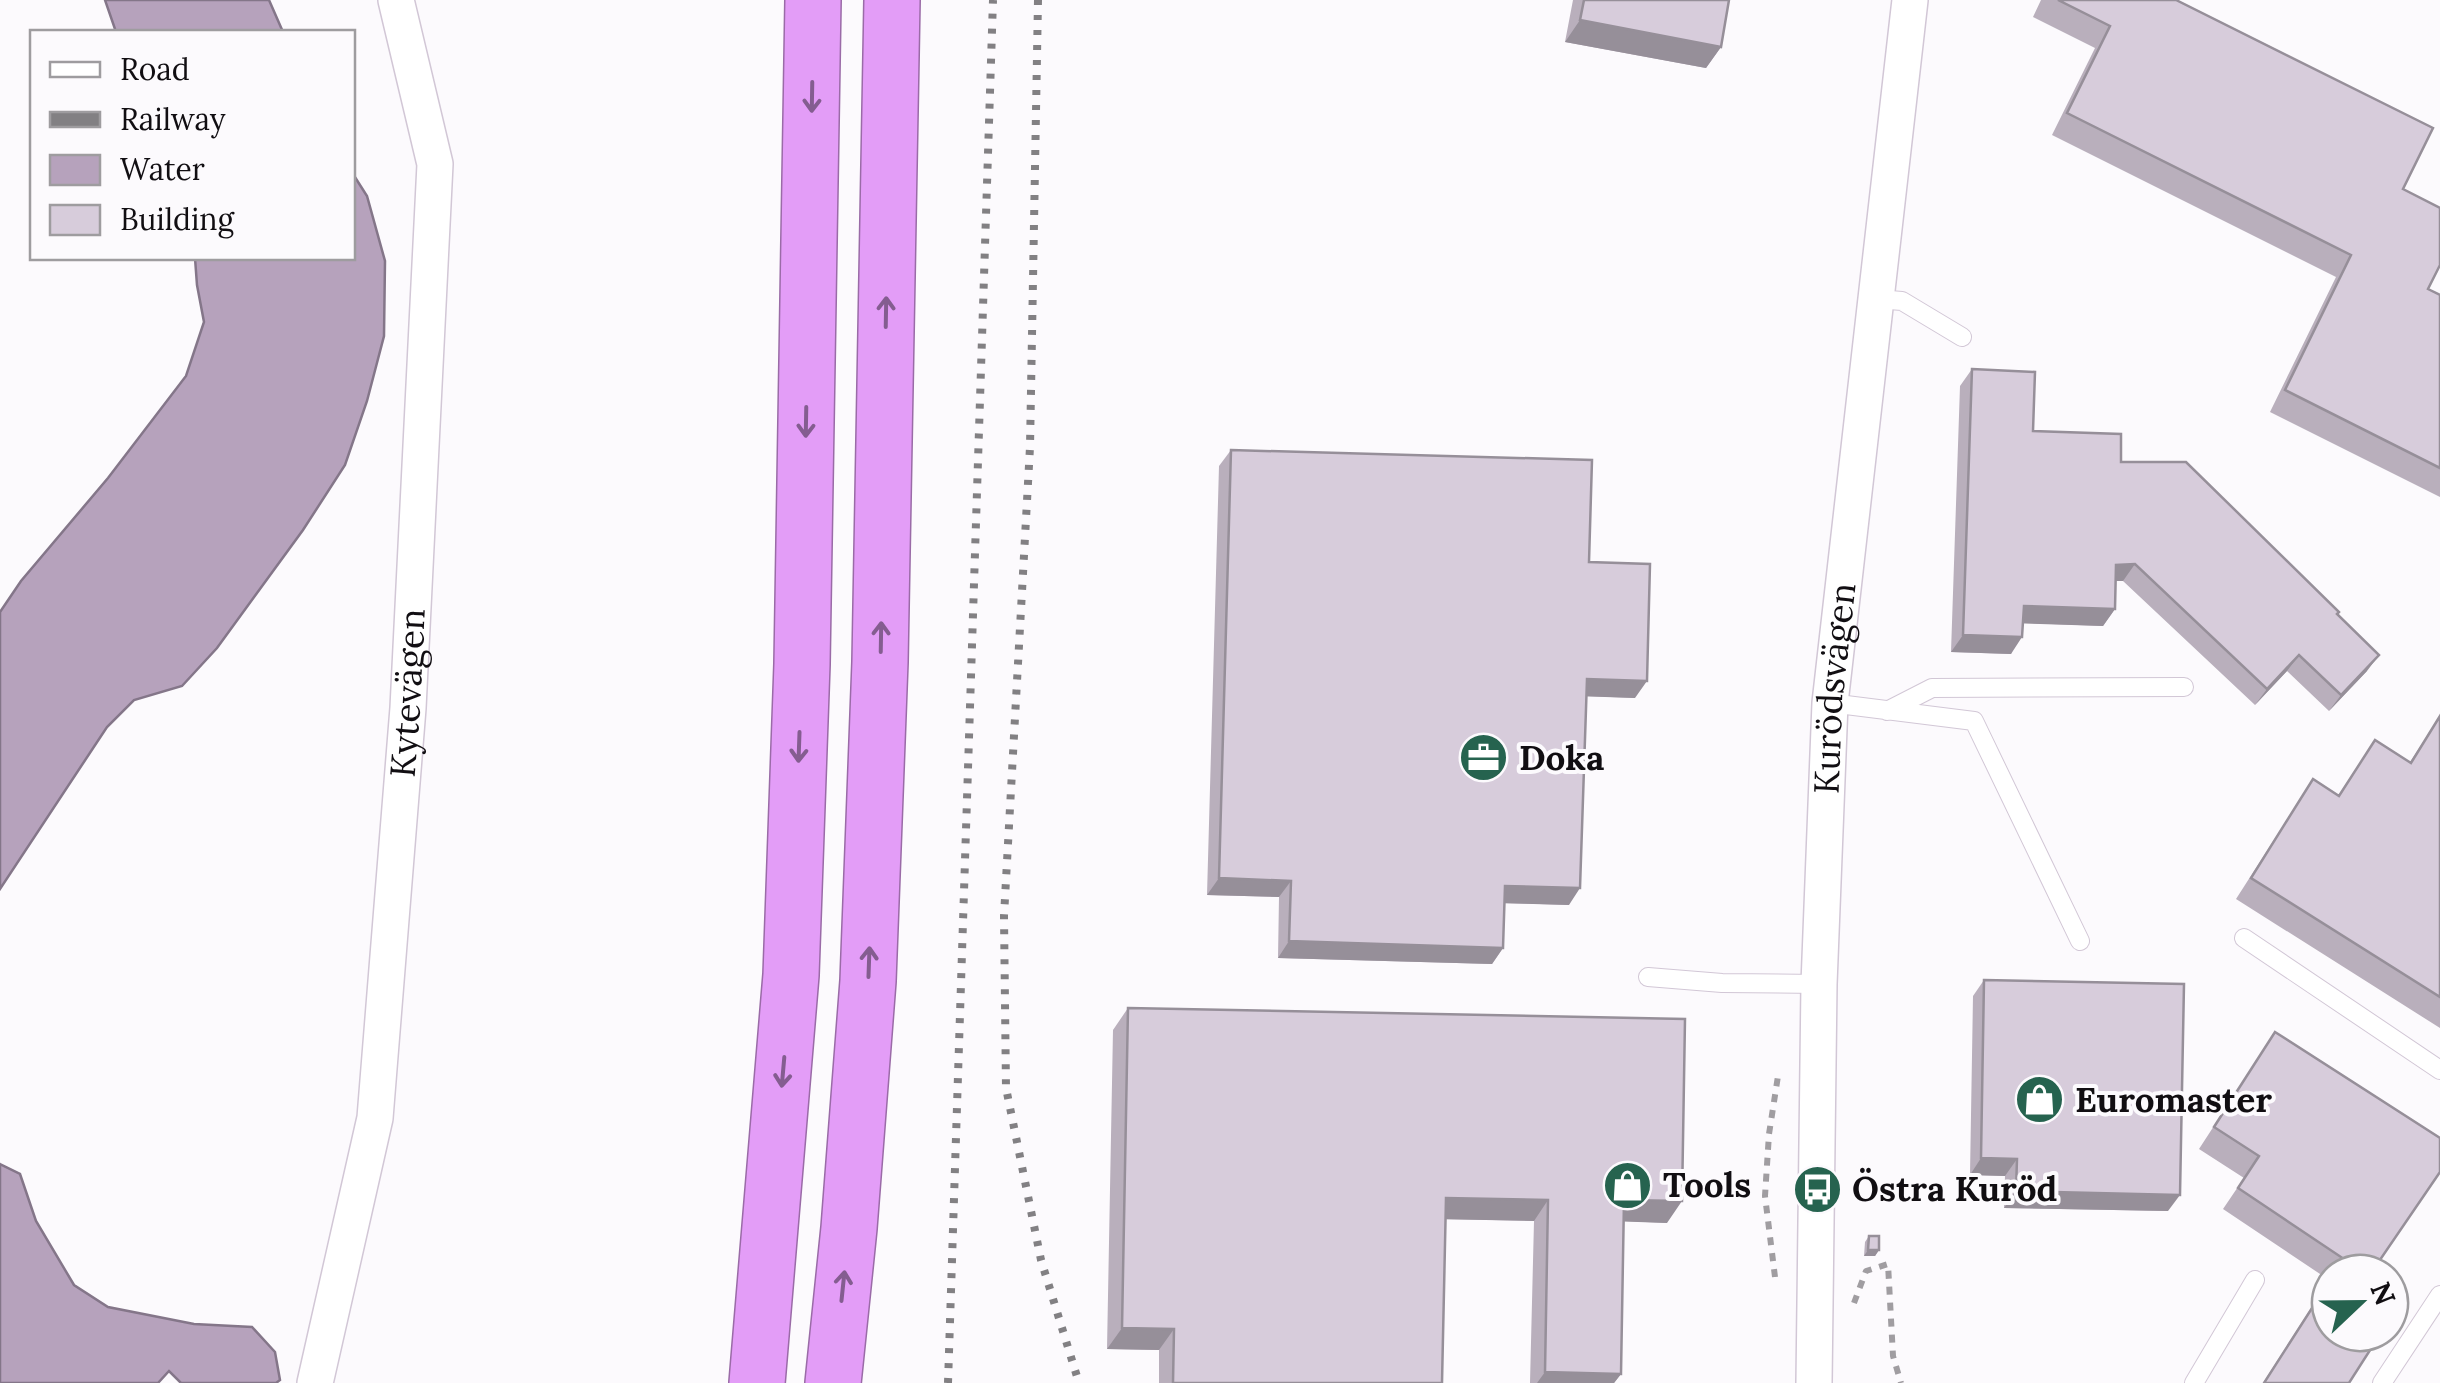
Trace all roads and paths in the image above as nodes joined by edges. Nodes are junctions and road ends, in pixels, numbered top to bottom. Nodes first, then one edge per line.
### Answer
1 (396, 0) edge
2 (814, 0) edge
3 (892, 0) edge
4 (1910, 0) edge
5 (1877, 298) junction
6 (1962, 337) dead end
7 (2184, 687) dead end
8 (1830, 703) junction
9 (1887, 712) junction
10 (2244, 938) dead end
11 (2080, 941) dead end
12 (1648, 977) dead end
13 (1819, 984) junction
14 (2440, 1070) edge
15 (1778, 1076) dead end
16 (1866, 1271) dead end
17 (2254, 1280) dead end
18 (1776, 1284) dead end
19 (2440, 1295) edge
20 (315, 1383) edge
21 (757, 1383) edge
22 (833, 1383) edge
23 (1814, 1383) edge
24 (1900, 1383) edge
25 (2194, 1383) edge
26 (2382, 1383) edge

1 - 20 street, Kytevägen
2 -> 21 highway
22 -> 3 highway
4 - 5 street, Kurödsvägen
5 - 6 lane
5 - 8 street, Kurödsvägen
7 - 9 lane
8 - 9 lane
8 - 13 street, Kurödsvägen
9 - 11 lane
10 - 14 lane
12 - 13 lane
13 - 23 street, Kurödsvägen
15 - 18 path
16 - 24 path
17 - 25 lane
19 - 26 lane

